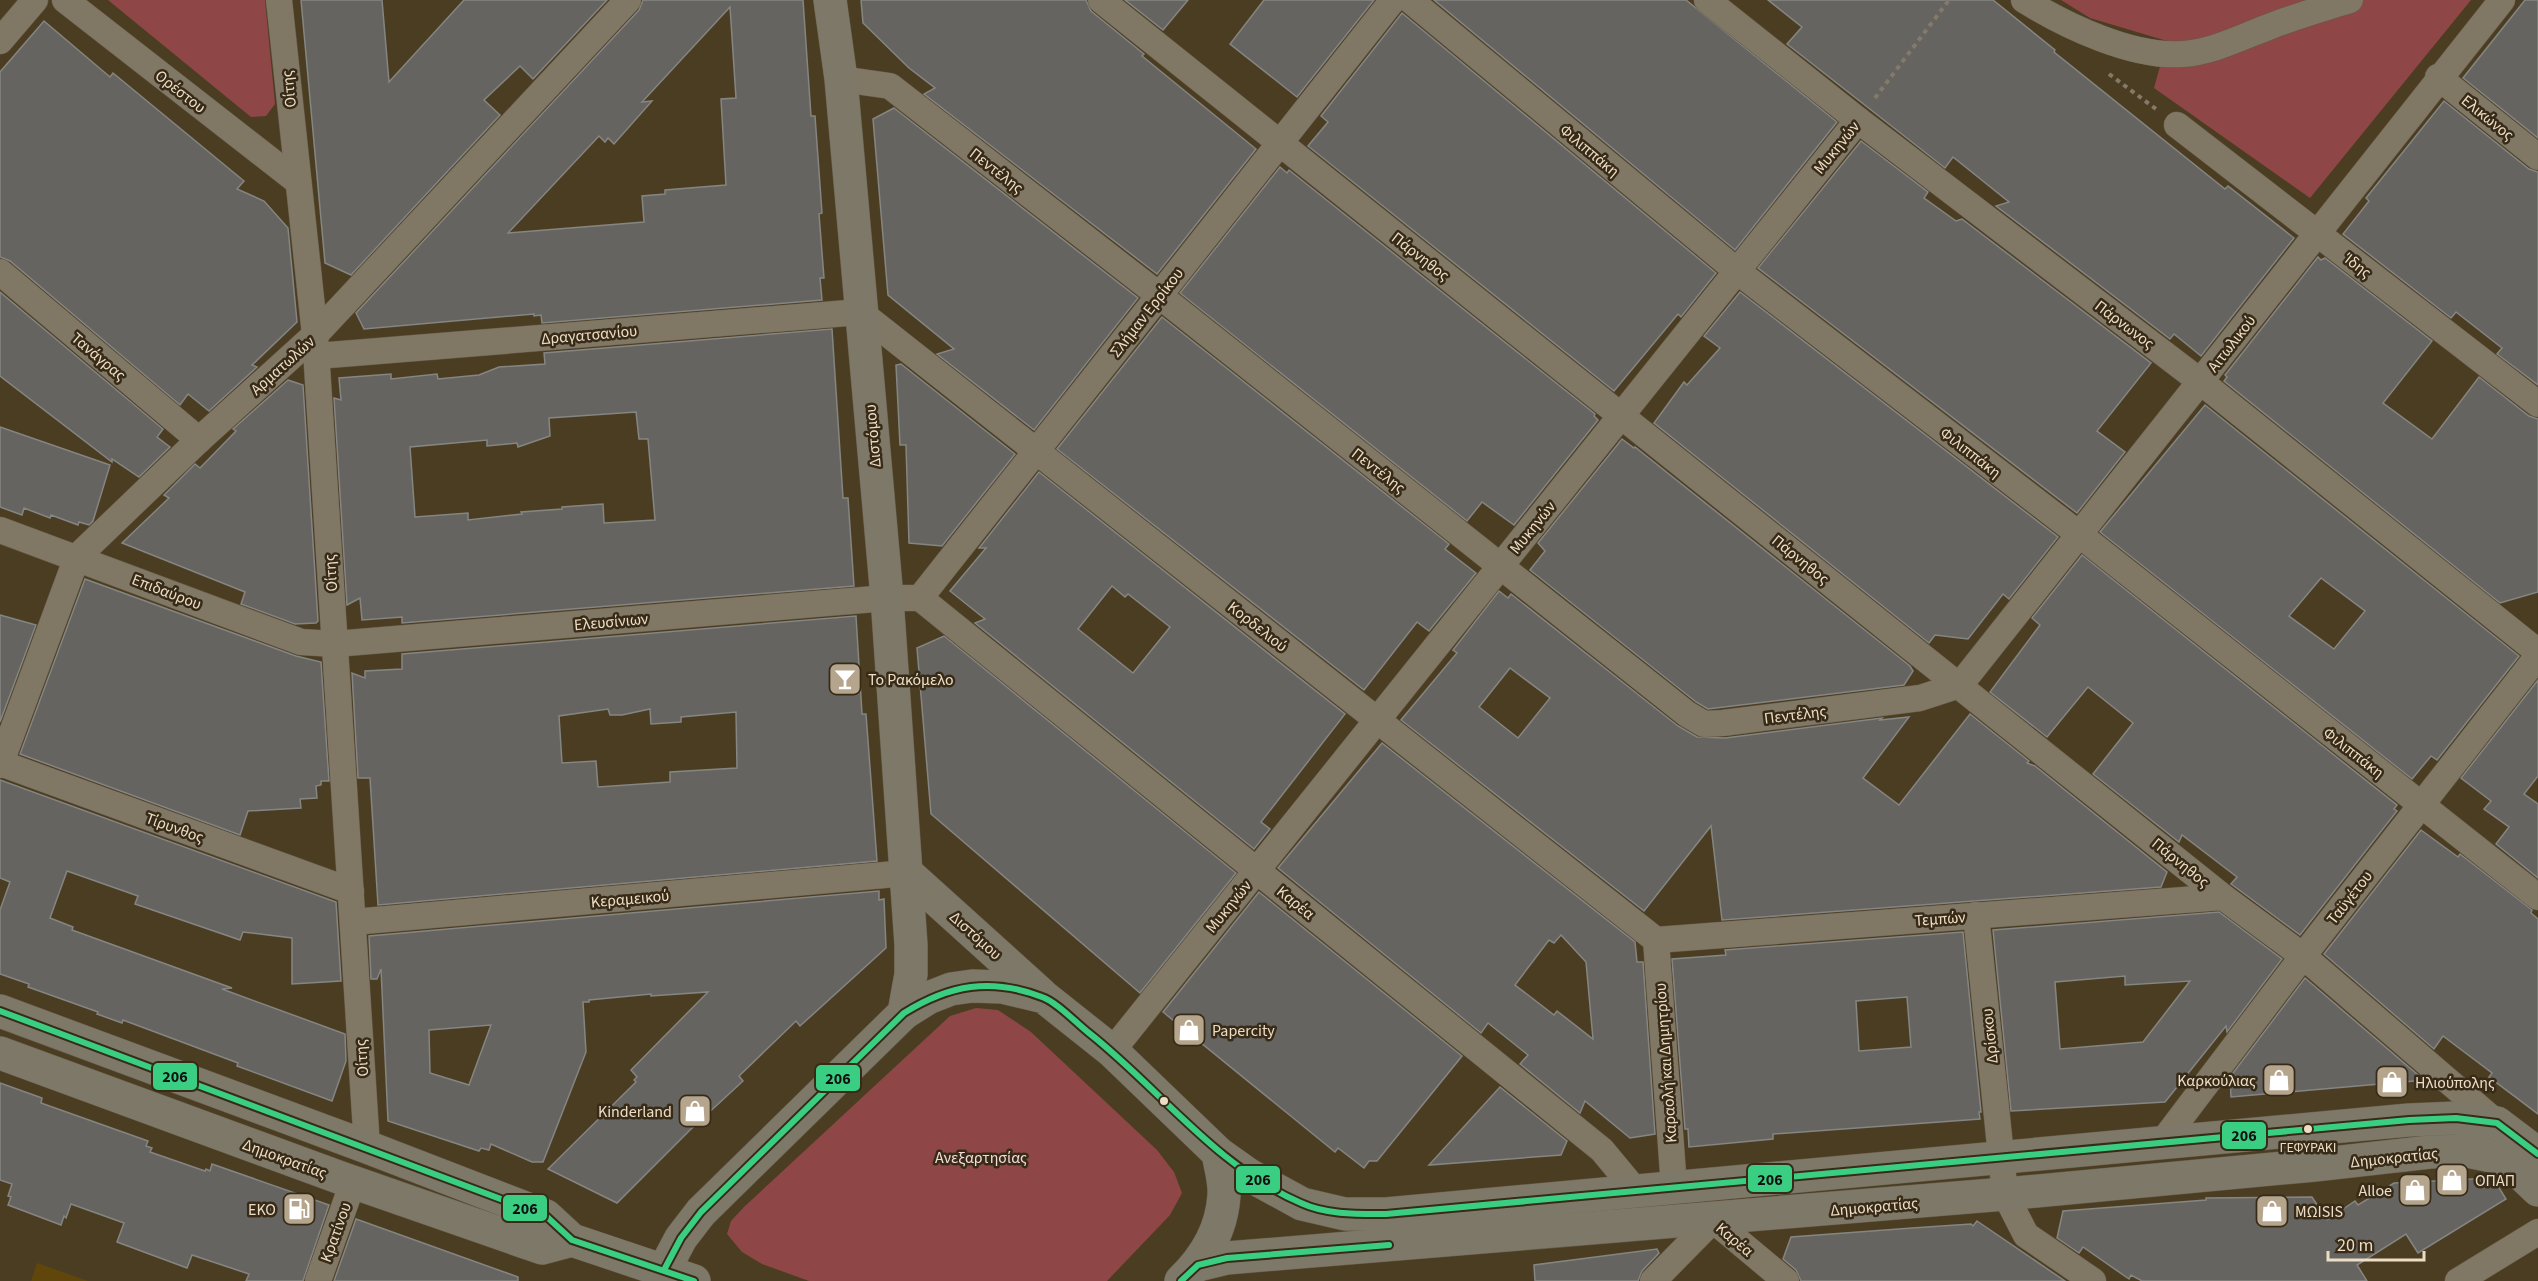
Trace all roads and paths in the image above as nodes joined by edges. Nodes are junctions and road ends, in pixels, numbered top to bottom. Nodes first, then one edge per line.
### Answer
1 (35, 0) edge
2 (65, 0) edge
3 (279, 0) edge
4 (628, 0) edge
5 (830, 0) edge
6 (1101, 0) edge
7 (1393, 0) edge
8 (1410, 0) edge
9 (1707, 0) edge
10 (1949, 0) edge
11 (2024, 0) edge
12 (2350, 0) edge
13 (2502, 0) edge
14 (0, 41) edge
15 (2109, 41) junction
16 (2438, 77) junction
17 (840, 79) junction
18 (1858, 120) junction
19 (2177, 125) joint
20 (1280, 144) junction
21 (2538, 157) edge
22 (297, 181) junction
23 (2317, 233) junction
24 (1737, 271) junction
25 (0, 272) edge
26 (1160, 296) junction
27 (861, 312) junction
28 (316, 345) junction
29 (2201, 382) junction
30 (2538, 404) edge
31 (1622, 415) junction
32 (199, 440) junction
33 (1036, 451) junction
34 (0, 530) edge
35 (2080, 535) junction
36 (77, 557) junction
37 (1500, 566) junction
38 (887, 598) junction
39 (920, 598) junction
40 (335, 644) junction
41 (2538, 654) edge
42 (1960, 685) junction
43 (1377, 720) junction
44 (0, 764) edge
45 (2421, 805) junction
46 (1256, 870) junction
47 (907, 873) junction
48 (351, 891) junction
49 (2223, 897) junction
50 (2538, 897) edge
51 (1976, 915) junction
52 (353, 922) junction
53 (1656, 940) junction
54 (2303, 956) junction
55 (1044, 997) junction
56 (0, 1011) edge
57 (904, 1012) junction
58 (1112, 1051) junction
59 (0, 1053) edge
60 (2498, 1123) junction
61 (2163, 1141) junction
62 (367, 1147) junction
63 (1218, 1153) junction
64 (2538, 1154) edge
65 (2002, 1156) junction
66 (353, 1182) junction
67 (1674, 1187) junction
68 (2538, 1190) edge
69 (1636, 1191) junction
70 (2005, 1194) junction
71 (1713, 1220) junction
72 (2538, 1232) edge
73 (572, 1240) junction
74 (664, 1270) junction
75 (1190, 1273) edge
76 (318, 1281) edge
77 (694, 1281) edge
78 (1653, 1281) edge
79 (1786, 1281) edge
80 (2093, 1281) edge
81 (2458, 1281) edge

1 - 14 street
2 - 22 street, Ορέστου
3 - 22 street, Οίτης
4 - 28 street, Αρματωλών
5 - 17 street, Διστόμου
6 - 20 street, Πάρνηθος
7 - 20 street, Σλήμαν Ερρίκου
8 - 24 street, Φιλιππάκη
9 - 18 street, Πάρνωνος
10 - 18 path, Μυκηνών
11 - 15 street
12 - 15 street
13 - 16 street, Αιτωλικού
15 - 19 path
16 - 21 street, Ελικώνος
16 - 23 street, Αιτωλικού
17 - 26 street, Πεντέλης
17 - 27 street, Διστόμου
18 - 24 street, Μυκηνών
18 - 29 street, Πάρνωνος
19 - 23 street, Ίδης
20 - 26 street, Σλήμαν Ερρίκου
20 - 31 street, Πάρνηθος
22 - 28 street, Οίτης
23 - 29 street, Αιτωλικού
23 - 30 street, Ίδης
24 - 31 street, Μυκηνών
24 - 35 street, Φιλιππάκη
25 - 32 street, Τανάγρας
26 - 33 street, Σλήμαν Ερρίκου
26 - 37 street, Πεντέλης
27 - 28 street, Δραγατσανίου
27 - 33 street, Κορδελιού
27 - 38 street, Διστόμου
28 - 32 street, Αρματωλών
28 - 40 street, Οίτης
29 - 35 street, Αιτωλικού
29 - 41 street, Πάρνωνος
31 - 37 street, Μυκηνών
31 - 42 street, Πάρνηθος
32 - 36 street, Αρματωλών
33 - 39 street, Σλήμαν Ερρίκου
33 - 43 street, Κορδελιού
34 - 36 street, Επιδαύρου
35 - 42 street, Αιτωλικού
35 - 45 street, Φιλιππάκη
36 - 40 street, Επιδαύρου
36 - 44 street, Αρματωλών
37 - 42 street, Πεντέλης
37 - 43 street, Μυκηνών
38 - 39 street
38 - 40 street, Ελευσίνιων
38 - 47 street, Διστόμου
39 - 46 street, Καρέα
40 - 48 street, Οίτης
41 - 45 street, Ταϋγέτου
42 - 49 street, Πάρνηθος
43 - 46 street, Μυκηνών
43 - 53 street, Κορδελιού
44 - 48 street, Τίρυνθος
45 - 50 street, Φιλιππάκη
45 - 54 street, Ταϋγέτου
46 - 58 street, Μυκηνών
46 - 69 street, Καρέα
47 - 52 street, Κεραµεικού
47 - 55 street, Διστόμου
47 - 57 street, Διστόμου
48 - 52 street, Οίτης
49 - 51 street, Τεμπών
49 - 54 street, Πάρνηθος
51 - 53 street, Τεμπών
51 - 65 street, Δρίσκου
52 - 62 street, Οίτης
53 - 67 street, Καραολή και Δημητρίου
54 - 60 street, Πάρνηθος
54 - 61 street, Ταϋγέτου
55 - 57 street
55 - 58 street, Διστόμου
56 - 62 street
57 - 74 street
58 - 63 street, Δημοκρατίας
59 - 66 street, Δημοκρατίας
60 - 61 street, Δημοκρατίας
60 - 64 street
61 - 65 street, Δημοκρατίας
62 - 73 street
63 - 69 street, Δημοκρατίας
63 - 75 street
65 - 67 street, Δημοκρατίας
65 - 70 street, Δρίσκου
66 - 73 street, Δημοκρατίας
66 - 76 street, Κρατίνου
67 - 69 street, Δημοκρατίας
68 - 70 street, Δημοκρατίας
70 - 71 street, Δημοκρατίας
70 - 80 street
71 - 75 street, Δημοκρατίας
71 - 78 street
71 - 79 street, Καρέα
72 - 81 street
73 - 74 street
74 - 77 street

